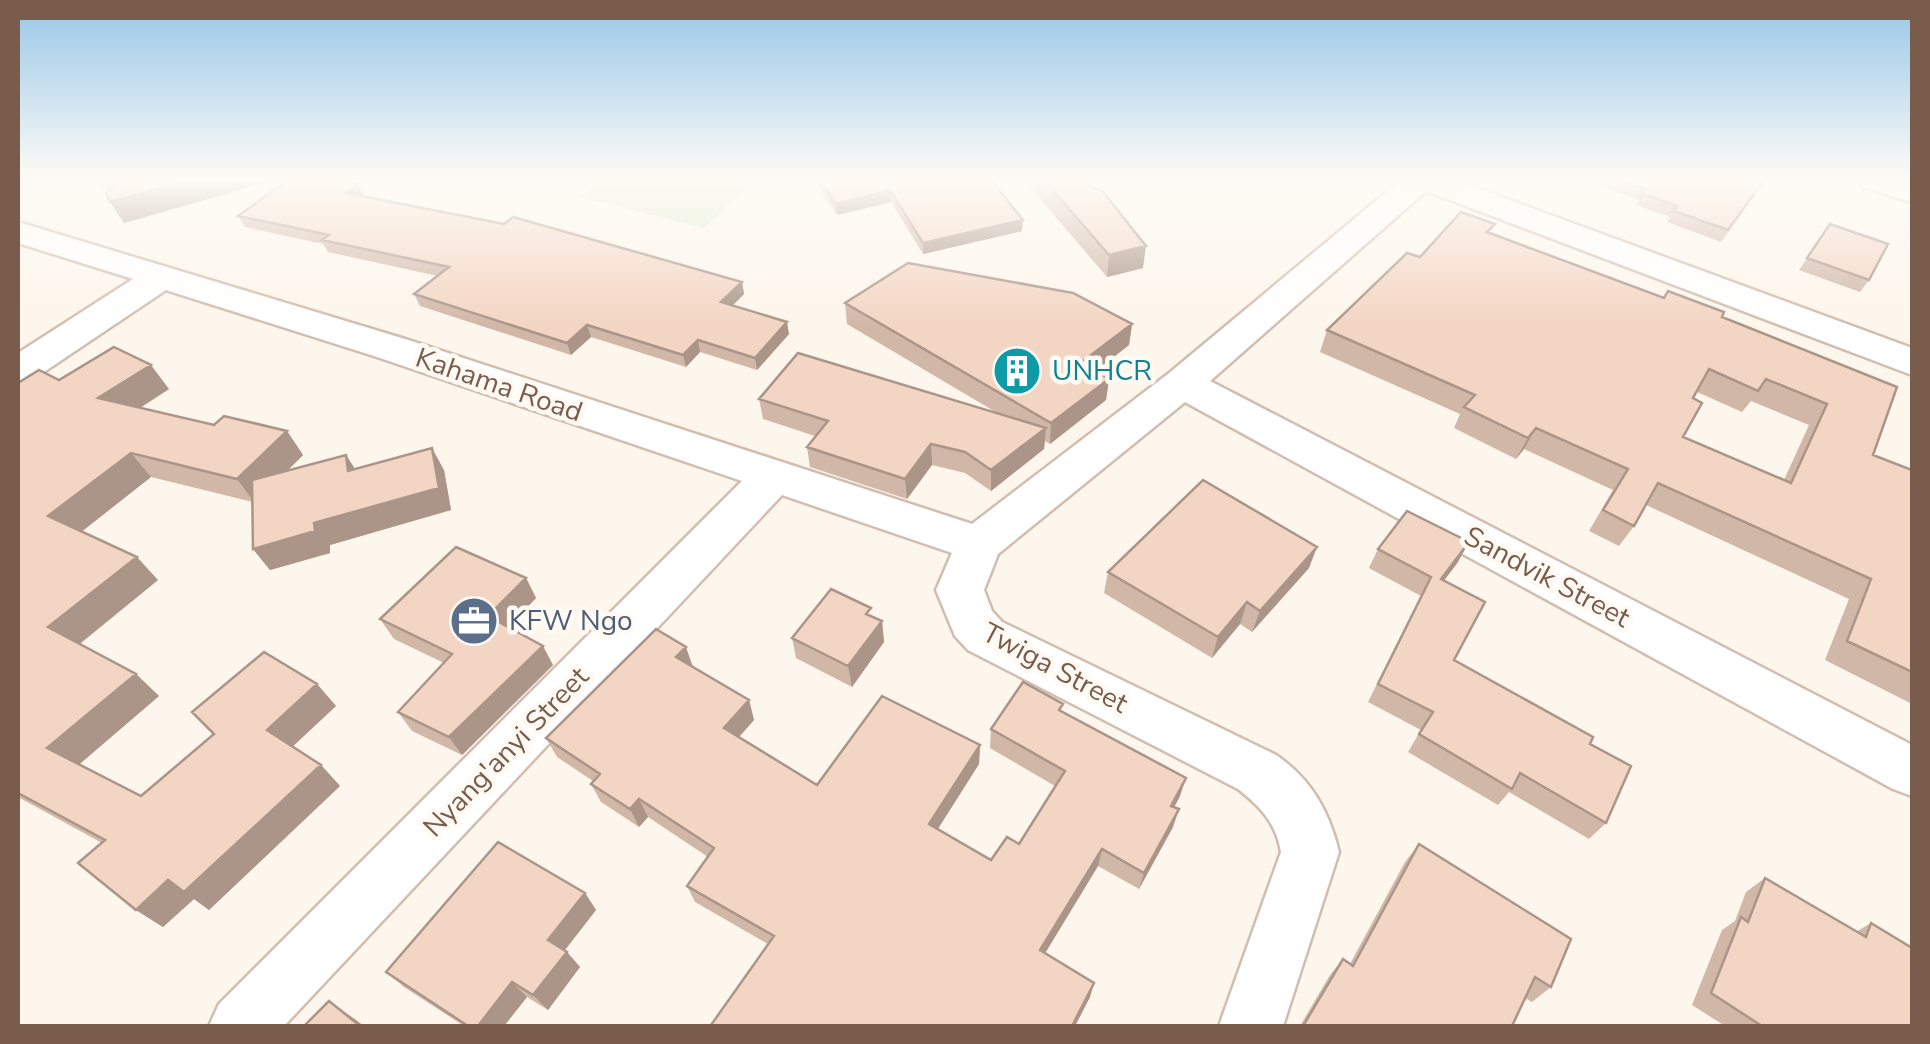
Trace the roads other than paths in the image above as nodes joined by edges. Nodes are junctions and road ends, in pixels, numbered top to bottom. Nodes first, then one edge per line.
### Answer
1 (1365, 229) edge
2 (1554, 229) edge
3 (18, 232) edge
4 (161, 277) junction
5 (1912, 362) edge
6 (18, 370) edge
7 (1182, 383) junction
8 (772, 478) junction
9 (979, 544) junction
10 (1912, 772) edge
11 (241, 1026) edge
12 (1251, 1026) edge

1 - 7 street, Twiga Street
2 - 5 street
3 - 4 street, Kahama Road
4 - 6 street
4 - 8 street, Kahama Road
7 - 9 street, Twiga Street
7 - 10 street, Sandvik Street
8 - 9 street, Kahama Road
8 - 11 street, Nyang'anyi Street
9 - 12 street, Twiga Street

